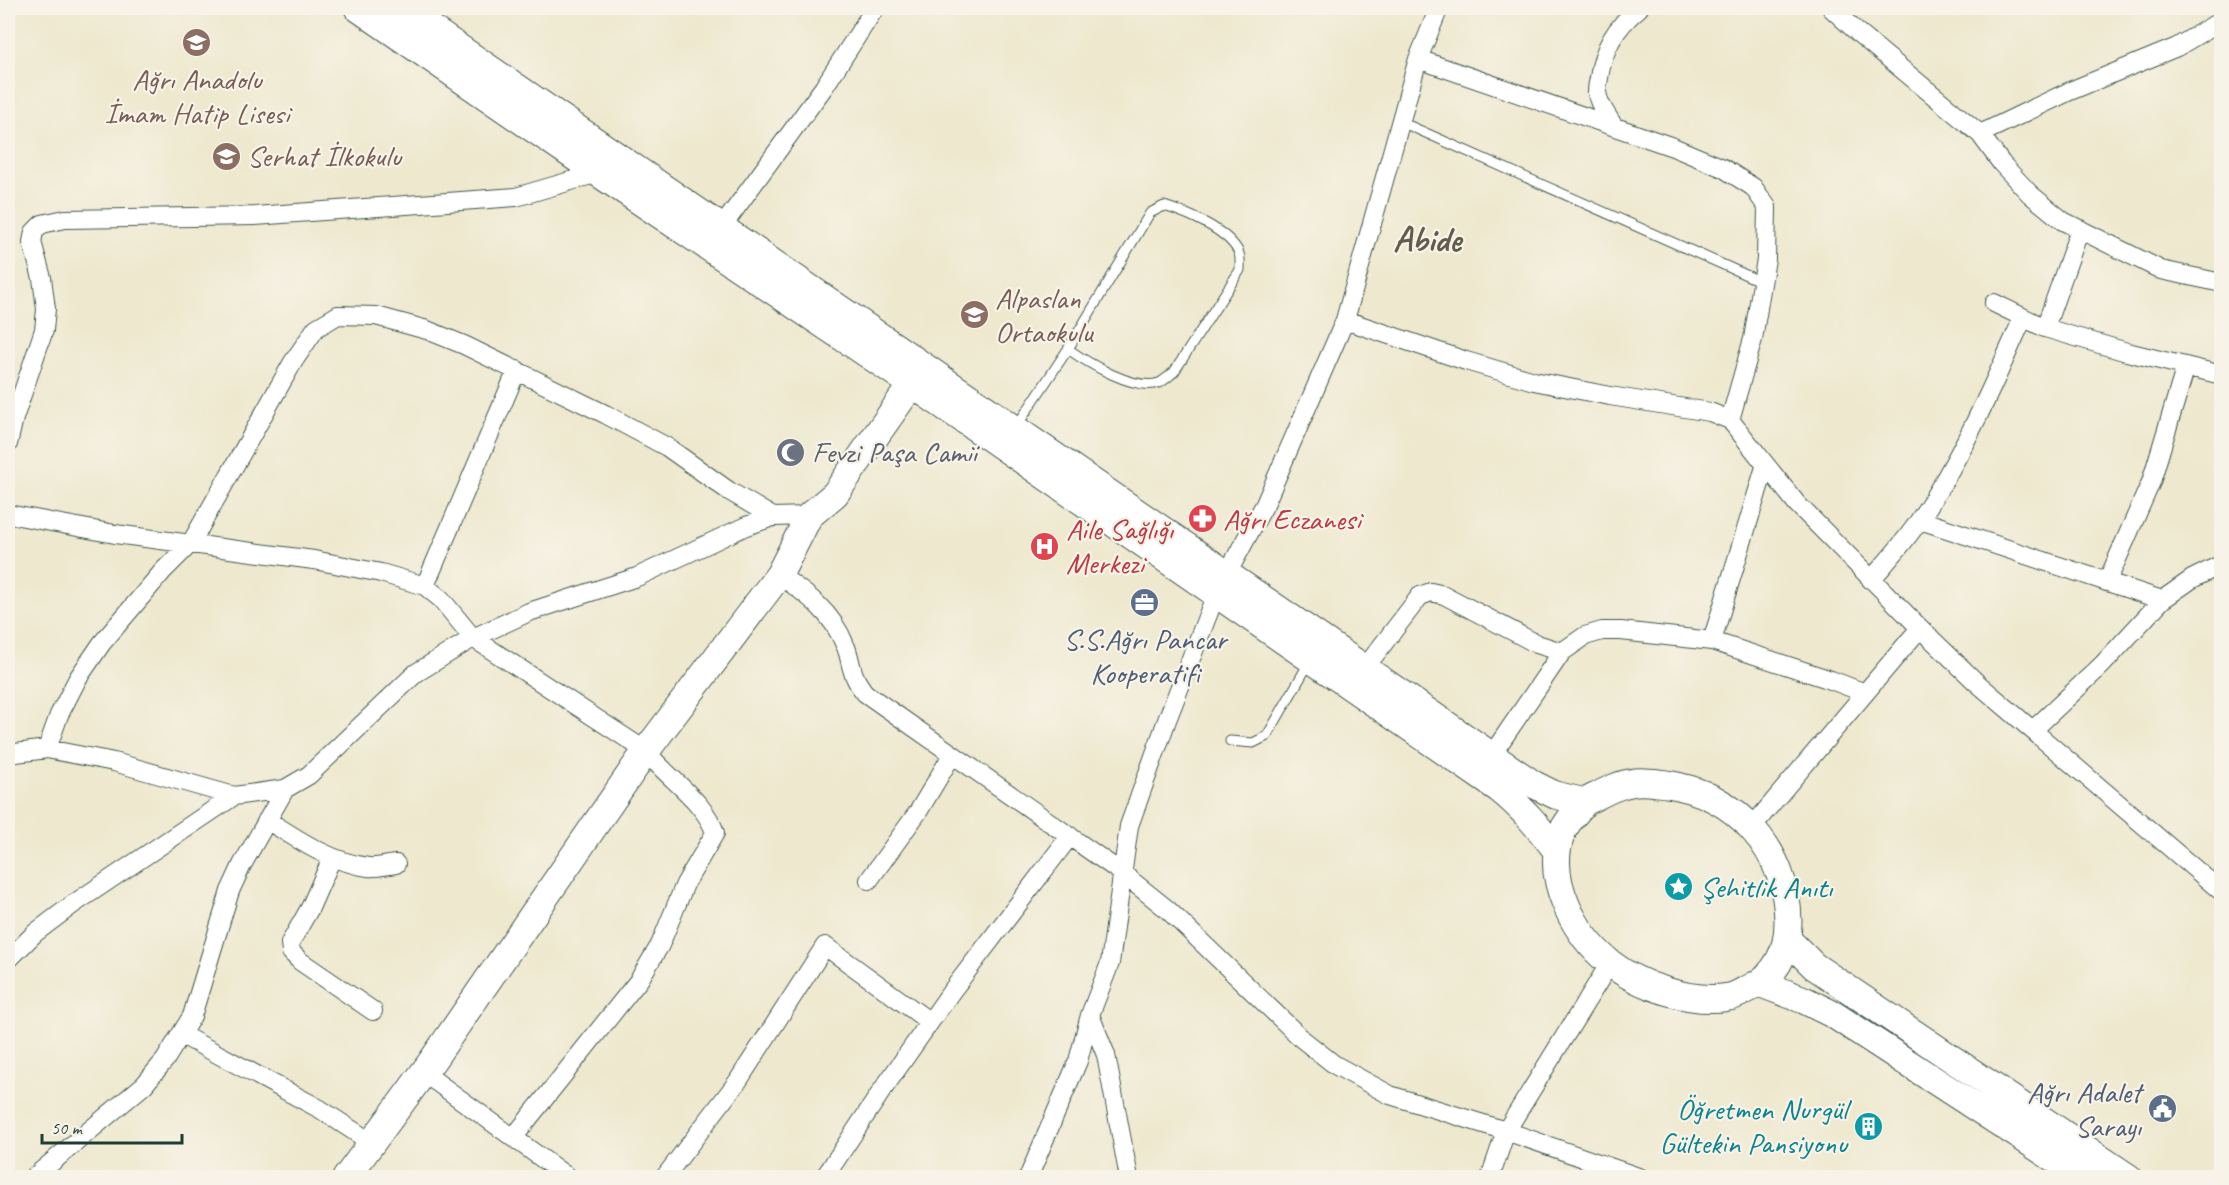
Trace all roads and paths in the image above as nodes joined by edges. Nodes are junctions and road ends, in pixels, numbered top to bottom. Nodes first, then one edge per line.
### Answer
1 (358, 8) edge
2 (401, 8) edge
3 (875, 8) edge
4 (1439, 8) edge
5 (1639, 8) edge
6 (1831, 8) edge
7 (2222, 20) edge
8 (1418, 59) junction
9 (1401, 122) junction
10 (1613, 125) junction
11 (1980, 134) junction
12 (605, 164) junction
13 (722, 227) junction
14 (2080, 229) junction
15 (1762, 282) junction
16 (2222, 283) edge
17 (1994, 303) dead end
18 (2023, 318) junction
19 (1345, 320) junction
20 (2045, 328) junction
21 (1068, 350) junction
22 (2186, 366) junction
23 (517, 370) junction
24 (2222, 375) edge
25 (912, 384) junction
26 (1730, 420) junction
27 (1015, 429) junction
28 (8, 444) edge
29 (1765, 467) junction
30 (8, 514) edge
31 (809, 516) junction
32 (773, 517) junction
33 (1920, 520) junction
34 (191, 543) junction
35 (2222, 564) edge
36 (779, 575) junction
37 (1871, 580) junction
38 (2107, 582) junction
39 (1221, 584) junction
40 (425, 586) junction
41 (2162, 600) junction
42 (1920, 628) junction
43 (473, 638) junction
44 (1712, 641) junction
45 (1562, 652) junction
46 (1311, 659) junction
47 (1365, 669) junction
48 (1865, 693) junction
49 (2033, 730) junction
50 (1230, 741) dead end
51 (47, 749) junction
52 (646, 752) junction
53 (8, 754) edge
54 (952, 755) junction
55 (1491, 756) junction
56 (285, 789) junction
57 (234, 796) junction
58 (1585, 802) junction
59 (267, 820) junction
60 (1752, 827) junction
61 (1070, 836) junction
62 (1557, 851) junction
63 (332, 858) junction
64 (396, 864) dead end
65 (1122, 873) junction
66 (869, 880) dead end
67 (2222, 892) edge
68 (1788, 940) junction
69 (8, 960) edge
70 (1610, 963) junction
71 (1759, 983) junction
72 (373, 1011) dead end
73 (1090, 1015) junction
74 (930, 1022) junction
75 (182, 1035) junction
76 (424, 1073) junction
77 (1506, 1131) junction
78 (513, 1138) junction
79 (372, 1143) junction
80 (33, 1178) edge
81 (346, 1178) edge
82 (569, 1178) edge
83 (664, 1178) edge
84 (824, 1178) edge
85 (1028, 1178) edge
86 (1130, 1178) edge
87 (1490, 1178) edge
88 (1641, 1178) edge
89 (2084, 1178) edge
90 (2129, 1178) edge

1 - 12 main road
2 - 12 main road
3 - 13 street
4 - 8 street
5 - 10 street
6 - 11 street
7 - 11 street
8 - 9 street
8 - 10 street
9 - 15 lane
9 - 19 street
10 - 15 street
11 - 14 street
12 - 13 main road
12 - 25 main road
12 - 28 street
13 - 27 main road
14 - 16 street
14 - 20 street
15 - 26 street
17 - 18 street
18 - 20 street
18 - 33 street
19 - 26 street
19 - 39 street
20 - 22 street
21 - 21 lane
21 - 27 lane
22 - 24 street
22 - 38 street
23 - 32 street
23 - 34 street
23 - 40 street
25 - 31 main road
25 - 39 main road
26 - 29 street
27 - 39 main road
29 - 37 street
29 - 44 street
30 - 34 street
31 - 32 street
31 - 36 main road
32 - 43 street
33 - 37 street
33 - 38 street
34 - 40 street
34 - 51 street
35 - 41 street
36 - 52 main road
36 - 54 street
37 - 42 street
38 - 41 street
39 - 46 main road
39 - 47 main road
39 - 65 street
40 - 43 street
41 - 49 street
42 - 48 street
42 - 49 street
43 - 52 street
43 - 56 street
44 - 45 street
44 - 48 street
45 - 47 street
45 - 55 street
46 - 50 lane
46 - 62 main road
47 - 55 main road
48 - 60 street
49 - 67 street
51 - 53 street
51 - 57 street
52 - 76 main road
52 - 78 street
54 - 61 street
54 - 66 street
55 - 58 main road
56 - 57 street
56 - 59 street
57 - 69 street
58 - 60 main road
58 - 62 main road
59 - 63 street
59 - 75 street
60 - 68 main road
61 - 65 street
61 - 74 street
62 - 70 main road
63 - 64 street
63 - 72 street
65 - 73 street
65 - 77 street
68 - 71 main road
68 - 90 main road
70 - 71 main road
70 - 77 street
71 - 89 main road
73 - 85 street
73 - 86 street
74 - 83 street
74 - 84 street
75 - 79 street
75 - 80 street
76 - 78 street
76 - 79 main road
77 - 87 street
77 - 88 street
78 - 82 street
79 - 81 main road

